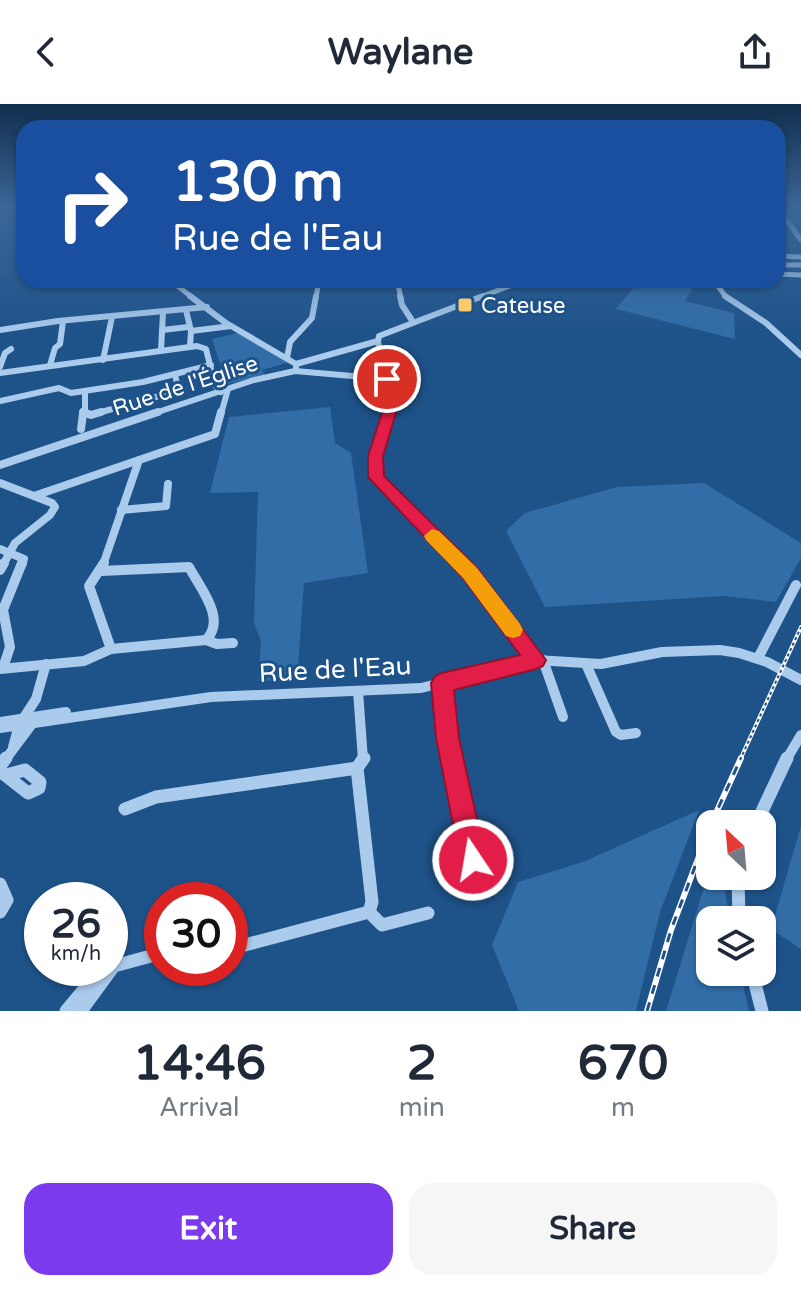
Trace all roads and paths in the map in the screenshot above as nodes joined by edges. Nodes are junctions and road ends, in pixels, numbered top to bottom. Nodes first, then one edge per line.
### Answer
1 (181, 288) edge
2 (318, 288) edge
3 (399, 288) edge
4 (504, 288) edge
5 (719, 288) edge
6 (207, 307) junction
7 (186, 310) junction
8 (163, 313) junction
9 (112, 317) junction
10 (63, 321) junction
11 (413, 322) junction
12 (229, 324) junction
13 (3, 328) edge
14 (190, 329) junction
15 (162, 330) junction
16 (378, 341) junction
17 (190, 346) junction
18 (11, 349) dead end
19 (161, 350) junction
20 (801, 355) edge
21 (287, 358) junction
22 (103, 360) junction
23 (50, 365) junction
24 (211, 365) junction
25 (0, 367) edge
26 (296, 367) junction
27 (0, 373) edge
28 (175, 374) junction
29 (387, 379) junction
30 (224, 390) junction
31 (85, 391) junction
32 (0, 401) edge
33 (83, 414) junction
34 (81, 429) dead end
35 (139, 460) junction
36 (0, 465) edge
37 (0, 483) edge
38 (168, 484) dead end
39 (34, 496) junction
40 (121, 510) junction
41 (4, 551) edge
42 (0, 570) edge
43 (101, 571) junction
44 (796, 585) dead end
45 (206, 640) junction
46 (233, 643) dead end
47 (111, 649) junction
48 (758, 658) junction
49 (539, 660) junction
50 (46, 664) junction
51 (586, 664) junction
52 (2, 668) edge
53 (801, 680) edge
54 (442, 683) junction
55 (358, 691) junction
56 (563, 717) dead end
57 (28, 720) junction
58 (0, 725) edge
59 (636, 733) dead end
60 (801, 735) edge
61 (357, 768) junction
62 (2, 771) edge
63 (125, 809) dead end
64 (762, 810) edge
65 (0, 884) edge
66 (479, 890) dead end
67 (0, 912) edge
68 (369, 912) junction
69 (428, 913) dead end
70 (248, 944) edge
71 (90, 986) edge
72 (97, 986) edge
73 (756, 986) edge
74 (66, 1011) edge
75 (81, 1011) edge
76 (762, 1011) edge

1 - 6 street
2 - 21 street
3 - 11 street
4 - 11 street
5 - 20 street
6 - 7 street
6 - 12 street
7 - 8 street
7 - 14 street
8 - 9 street
8 - 15 street
9 - 10 street
9 - 22 street
10 - 13 street
10 - 23 street
11 - 16 street
12 - 14 street
12 - 21 street
14 - 15 street
14 - 17 street
15 - 19 street
16 - 26 street
16 - 29 street
17 - 19 street
17 - 24 street
18 - 25 street
19 - 22 street
21 - 26 street
22 - 23 street
23 - 27 street
24 - 28 street
24 - 30 street
26 - 29 street, Rue de l'Église
26 - 30 street, Rue de l'Église
28 - 31 street
28 - 33 street
29 - 49 street
30 - 35 street
30 - 36 street, Rue de l'Église
31 - 32 street
31 - 33 street
33 - 34 street
35 - 39 street
35 - 40 street
37 - 39 street
38 - 40 street
39 - 41 street
40 - 43 street
41 - 42 street
41 - 52 street
43 - 45 street
43 - 47 street
44 - 48 street
45 - 46 street
45 - 47 street
47 - 50 street
48 - 51 street, Rue de l'Eau
48 - 53 street, Rue de l'Eau
49 - 51 street, Rue de l'Eau
49 - 54 street, Rue de l'Eau
49 - 56 street
50 - 52 street
50 - 57 street
51 - 59 street
54 - 55 street, Rue de l'Eau
54 - 66 street
55 - 57 street, Rue de l'Eau
55 - 61 street
57 - 58 street, Rue de l'Eau
57 - 62 street
60 - 64 street
61 - 63 street
61 - 68 street
65 - 67 street
68 - 69 street
68 - 70 street
71 - 74 street
72 - 75 street
73 - 76 street

